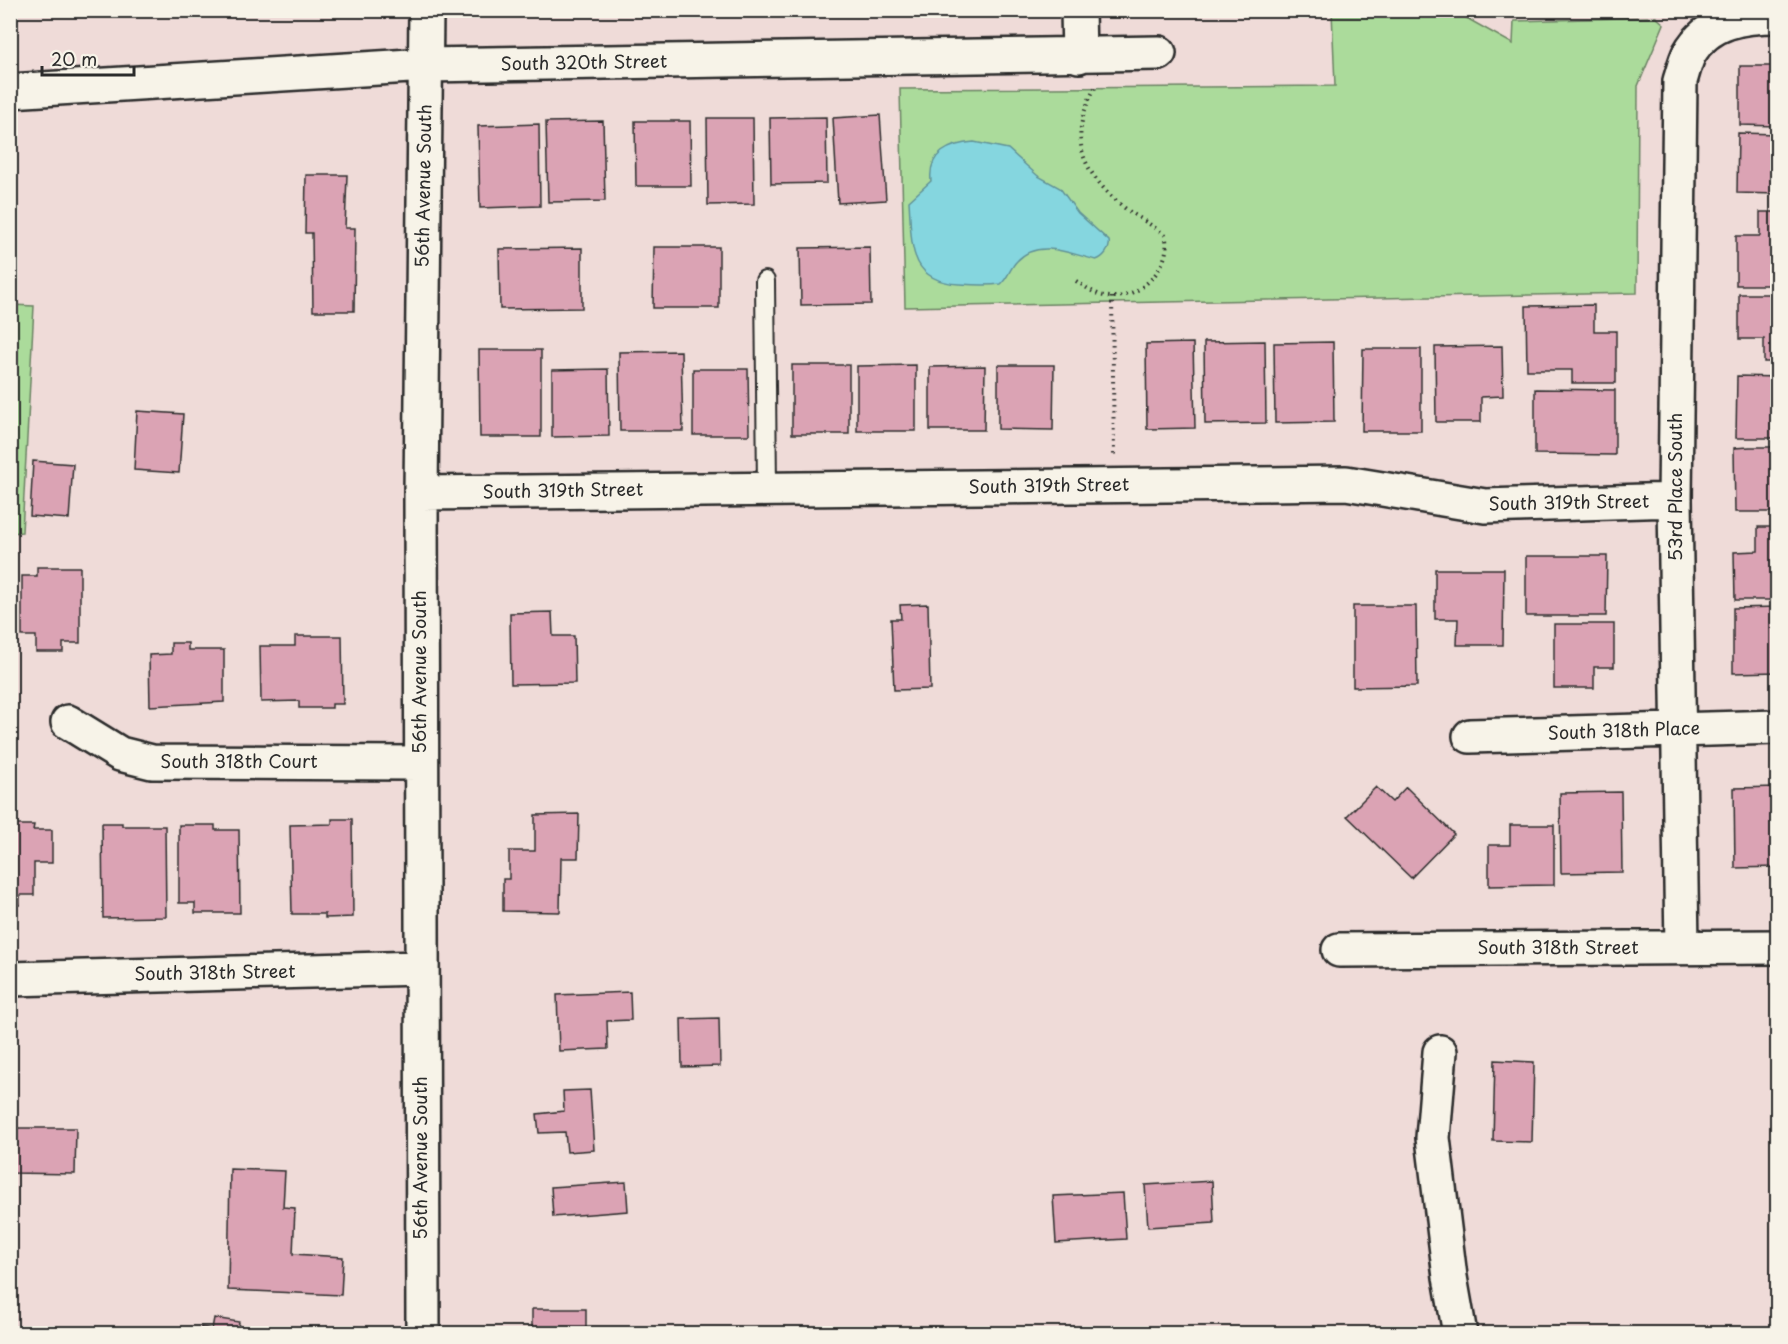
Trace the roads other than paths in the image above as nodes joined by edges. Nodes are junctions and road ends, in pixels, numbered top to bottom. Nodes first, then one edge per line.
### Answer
1 (426, 10) edge
2 (1078, 10) edge
3 (1778, 16) edge
4 (1159, 52) dead end
5 (1088, 55) junction
6 (426, 65) junction
7 (10, 91) edge
8 (765, 281) dead end
9 (767, 489) junction
10 (421, 493) junction
11 (1675, 500) junction
12 (68, 722) dead end
13 (1778, 727) edge
14 (1678, 730) junction
15 (1470, 736) dead end
16 (420, 763) junction
17 (1682, 947) junction
18 (1778, 947) edge
19 (1340, 950) dead end
20 (420, 968) junction
21 (10, 979) edge
22 (1440, 1052) dead end
23 (423, 1334) edge
24 (1460, 1334) edge

1 - 6 street, 56th Avenue South
2 - 5 street
3 - 11 street, 53rd Place South
4 - 5 street, South 320th Street
5 - 6 street, South 320th Street
6 - 7 street, South 320th Street
6 - 10 street, 56th Avenue South
8 - 9 lane
9 - 10 street, South 319th Street
9 - 11 street, South 319th Street
10 - 16 street, 56th Avenue South
11 - 14 street, 53rd Place South
12 - 16 street, South 318th Court
13 - 14 street, South 318th Place
14 - 15 street, South 318th Place
14 - 17 street, 53rd Place South
16 - 20 street, 56th Avenue South
17 - 18 street, South 318th Street
17 - 19 street, South 318th Street
20 - 21 street, South 318th Street
20 - 23 street, 56th Avenue South
22 - 24 street

